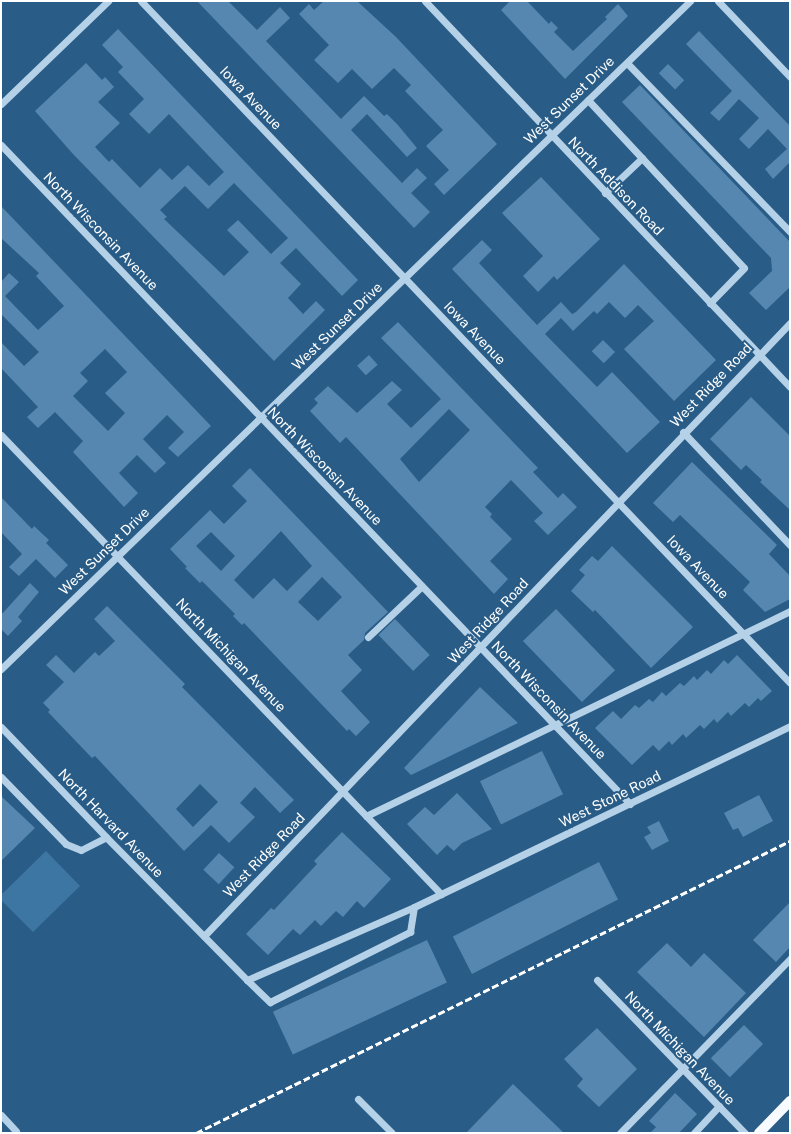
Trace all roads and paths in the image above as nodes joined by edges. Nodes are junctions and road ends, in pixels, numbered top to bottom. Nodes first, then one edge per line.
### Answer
1 (108, 1) edge
2 (141, 1) edge
3 (425, 1) edge
4 (690, 1) edge
5 (718, 1) edge
6 (627, 63) junction
7 (790, 77) edge
8 (588, 100) junction
9 (1, 104) edge
10 (551, 136) junction
11 (1, 145) edge
12 (642, 158) junction
13 (605, 192) junction
14 (790, 232) edge
15 (405, 279) junction
16 (710, 303) junction
17 (790, 323) edge
18 (759, 353) junction
19 (790, 387) edge
20 (261, 418) junction
21 (683, 432) junction
22 (1, 435) edge
23 (618, 502) junction
24 (790, 545) edge
25 (118, 556) junction
26 (422, 586) junction
27 (790, 611) edge
28 (743, 633) junction
29 (368, 637) dead end
30 (481, 648) junction
31 (1, 669) edge
32 (790, 683) edge
33 (555, 725) junction
34 (790, 726) edge
35 (1, 727) edge
36 (1, 777) edge
37 (343, 792) junction
38 (630, 804) junction
39 (366, 816) junction
40 (106, 837) junction
41 (441, 894) junction
42 (414, 907) junction
43 (204, 936) junction
44 (790, 959) edge
45 (247, 980) junction
46 (597, 980) dead end
47 (682, 1069) junction
48 (358, 1099) dead end
49 (790, 1101) edge
50 (719, 1106) junction
51 (1, 1115) edge
52 (16, 1131) dead end
53 (392, 1133) edge
54 (620, 1133) edge
55 (694, 1133) edge
56 (745, 1133) edge
57 (759, 1133) edge

1 - 9 street
2 - 15 street, Iowa Avenue
3 - 10 street, North Addison Road
4 - 6 street, West Sunset Drive
5 - 7 street
6 - 8 street, West Sunset Drive
6 - 14 street
8 - 10 street, West Sunset Drive
8 - 12 street
10 - 13 street, North Addison Road
10 - 15 street, West Sunset Drive
11 - 20 street, North Wisconsin Avenue
12 - 13 street
12 - 16 street
13 - 16 street, North Addison Road
15 - 20 street, West Sunset Drive
15 - 23 street, Iowa Avenue
16 - 18 street, North Addison Road
17 - 18 street, West Ridge Road
18 - 19 street, North Addison Road
18 - 21 street, West Ridge Road
20 - 25 street, West Sunset Drive
20 - 26 street, North Wisconsin Avenue
21 - 23 street, West Ridge Road
21 - 24 street
22 - 25 street, North Michigan Avenue
23 - 28 street, Iowa Avenue
23 - 30 street, West Ridge Road
25 - 31 street, West Sunset Drive
25 - 37 street, North Michigan Avenue
26 - 29 street
26 - 30 street, North Wisconsin Avenue
27 - 28 street
28 - 32 street, Iowa Avenue
28 - 33 street
30 - 33 street, North Wisconsin Avenue
30 - 37 street, West Ridge Road
33 - 38 street, North Wisconsin Avenue
33 - 39 street
34 - 38 street, West Stone Road
35 - 40 street, North Harvard Avenue
36 - 40 street
37 - 39 street, North Michigan Avenue
37 - 43 street, West Ridge Road
38 - 41 street, West Stone Road
39 - 41 street, North Michigan Avenue
40 - 43 street, North Harvard Avenue
41 - 42 street, West Stone Road
42 - 45 street, West Stone Road
42 - 45 street, North Harvard Avenue
43 - 45 street, North Harvard Avenue
44 - 47 street
46 - 47 street, North Michigan Avenue
47 - 50 street, North Michigan Avenue
47 - 54 street
48 - 53 street
49 - 57 main road
50 - 55 street
50 - 56 street, North Michigan Avenue
51 - 52 street

